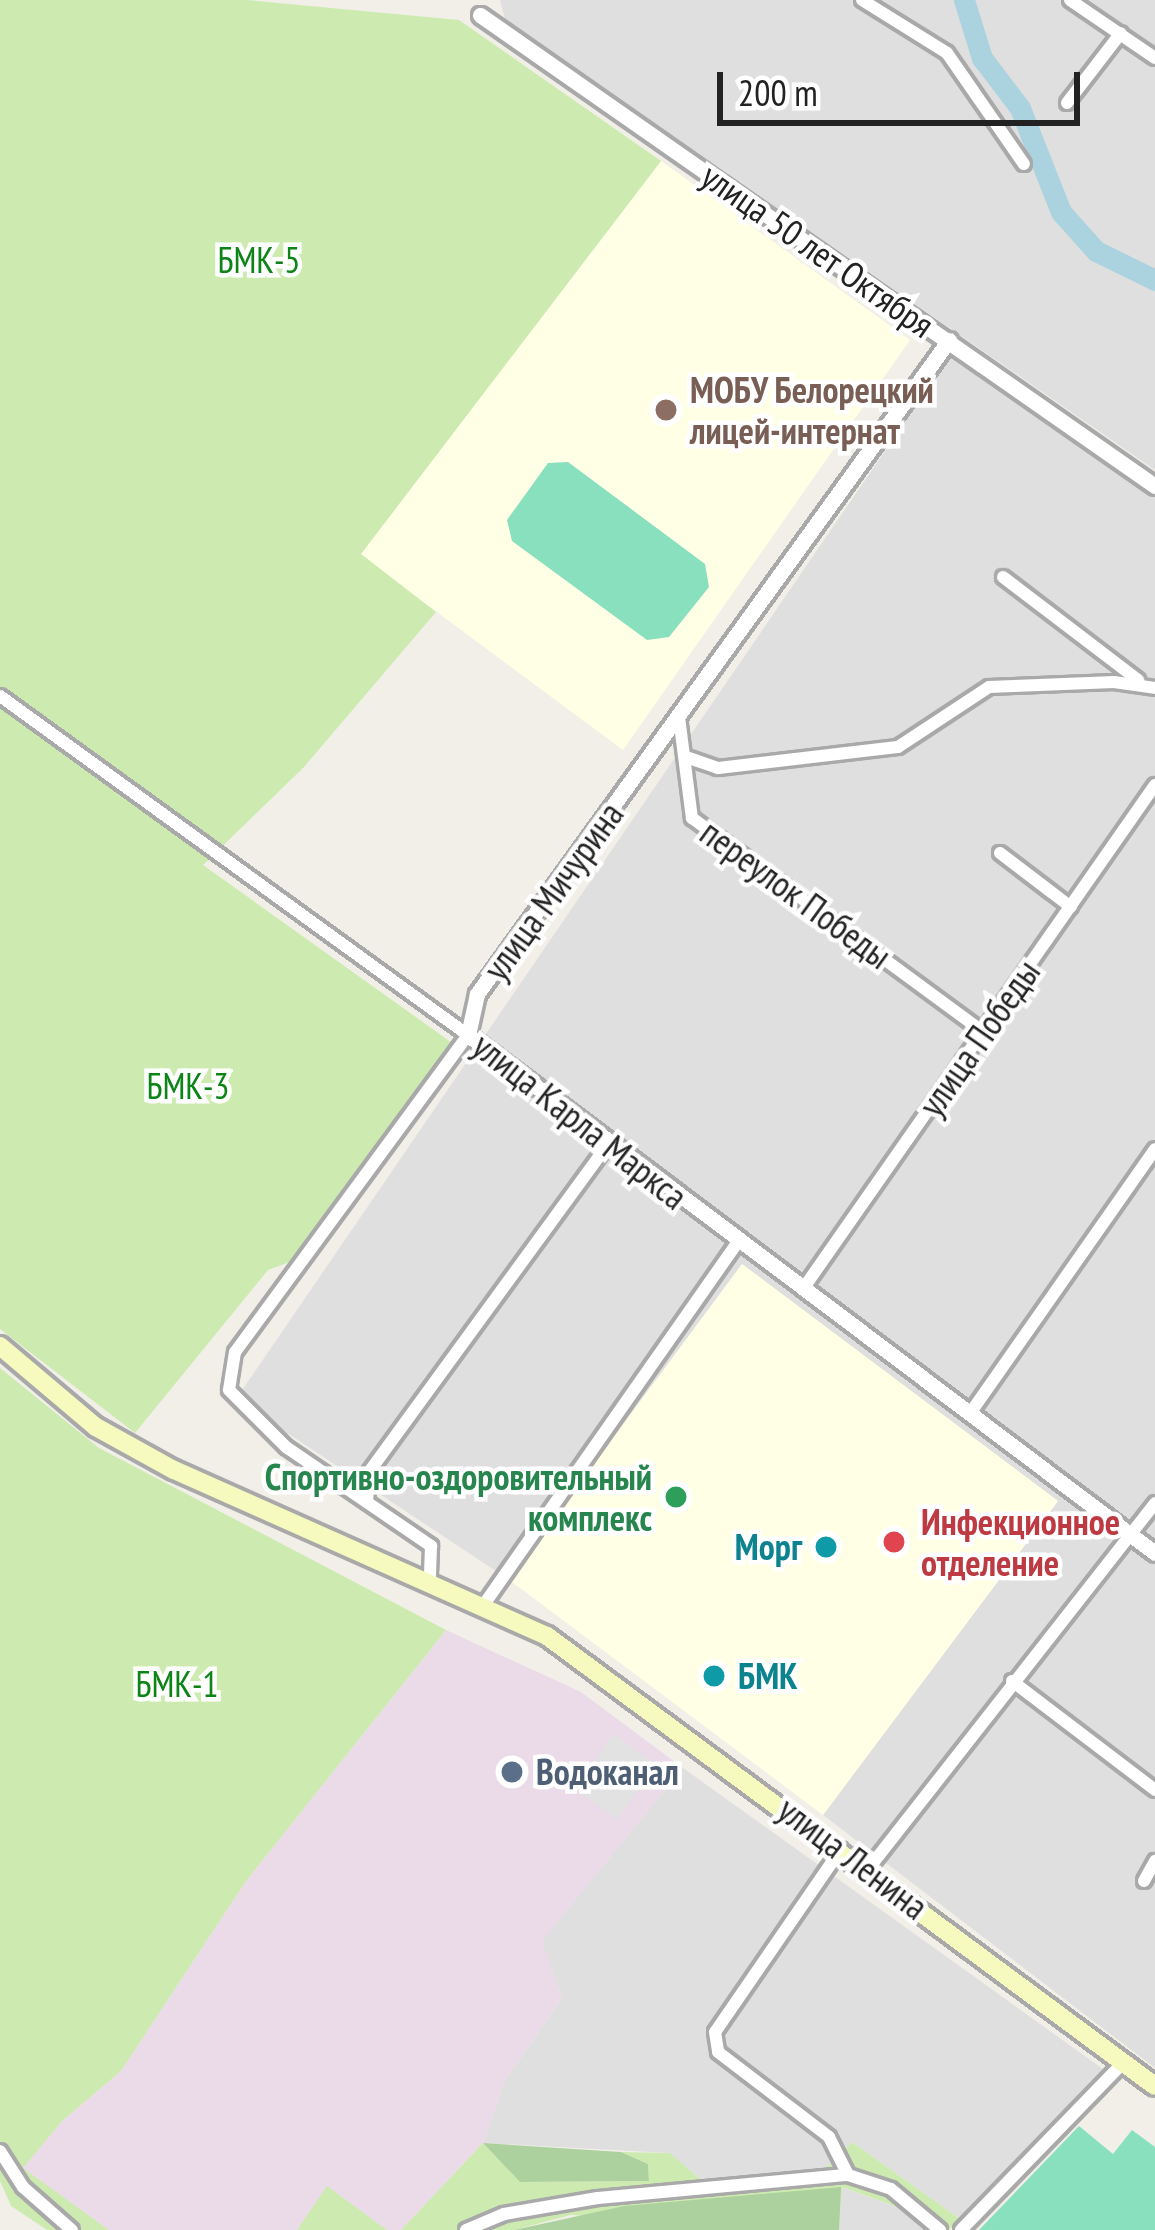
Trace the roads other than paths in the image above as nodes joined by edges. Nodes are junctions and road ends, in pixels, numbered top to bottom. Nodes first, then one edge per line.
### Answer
1 (862, 0) edge
2 (1070, 0) edge
3 (480, 7) edge
4 (1121, 33) junction
5 (1155, 58) edge
6 (1066, 103) dead end
7 (1024, 164) dead end
8 (949, 340) junction
9 (1155, 486) edge
10 (1003, 577) dead end
11 (1150, 686) edge
12 (0, 695) edge
13 (679, 717) junction
14 (689, 758) junction
15 (1155, 785) edge
16 (1000, 853) dead end
17 (1071, 907) junction
18 (983, 1032) junction
19 (468, 1035) junction
20 (607, 1146) junction
21 (1155, 1149) edge
22 (738, 1242) junction
23 (803, 1289) junction
24 (0, 1346) edge
25 (971, 1412) junction
26 (367, 1502) junction
27 (1155, 1503) edge
28 (1126, 1531) junction
29 (1155, 1553) edge
30 (430, 1582) junction
31 (484, 1603) junction
32 (1012, 1682) junction
33 (1155, 1790) edge
34 (841, 1848) junction
35 (1155, 1861) edge
36 (868, 1868) junction
37 (1144, 1881) dead end
38 (1124, 2062) junction
39 (1155, 2086) edge
40 (0, 2151) edge
41 (848, 2175) junction
42 (72, 2230) edge
43 (466, 2230) edge
44 (940, 2230) edge
45 (962, 2230) edge

1 - 7 street
2 - 4 street
3 - 8 street, улица 50 лет Октября
4 - 5 street
4 - 6 street
8 - 9 street, улица 50 лет Октября
8 - 13 street, улица Мичурина
10 - 11 street
11 - 14 street
12 - 19 street, улица Карла Маркса
13 - 14 street, переулок Победы
13 - 19 street, улица Мичурина
14 - 18 street, переулок Победы
15 - 17 street, улица Победы
16 - 17 street
17 - 18 street, улица Победы
18 - 23 street, улица Победы
19 - 20 street, улица Карла Маркса
19 - 26 street, улица Мичурина
20 - 22 street, улица Карла Маркса
20 - 26 street
21 - 25 street
22 - 23 street, улица Карла Маркса
22 - 31 street
23 - 25 street, улица Карла Маркса
24 - 30 main road, улица Ленина
25 - 28 street, улица Карла Маркса
26 - 30 street, улица Мичурина
27 - 28 street
28 - 29 street, улица Карла Маркса
28 - 32 street
30 - 31 main road, улица Ленина
31 - 34 main road, улица Ленина
32 - 33 street
32 - 36 street
34 - 36 main road, улица Ленина
34 - 41 street
35 - 37 street
36 - 38 main road, улица Ленина
38 - 39 main road, улица Ленина
38 - 45 street
40 - 42 street
41 - 43 street
41 - 44 street

